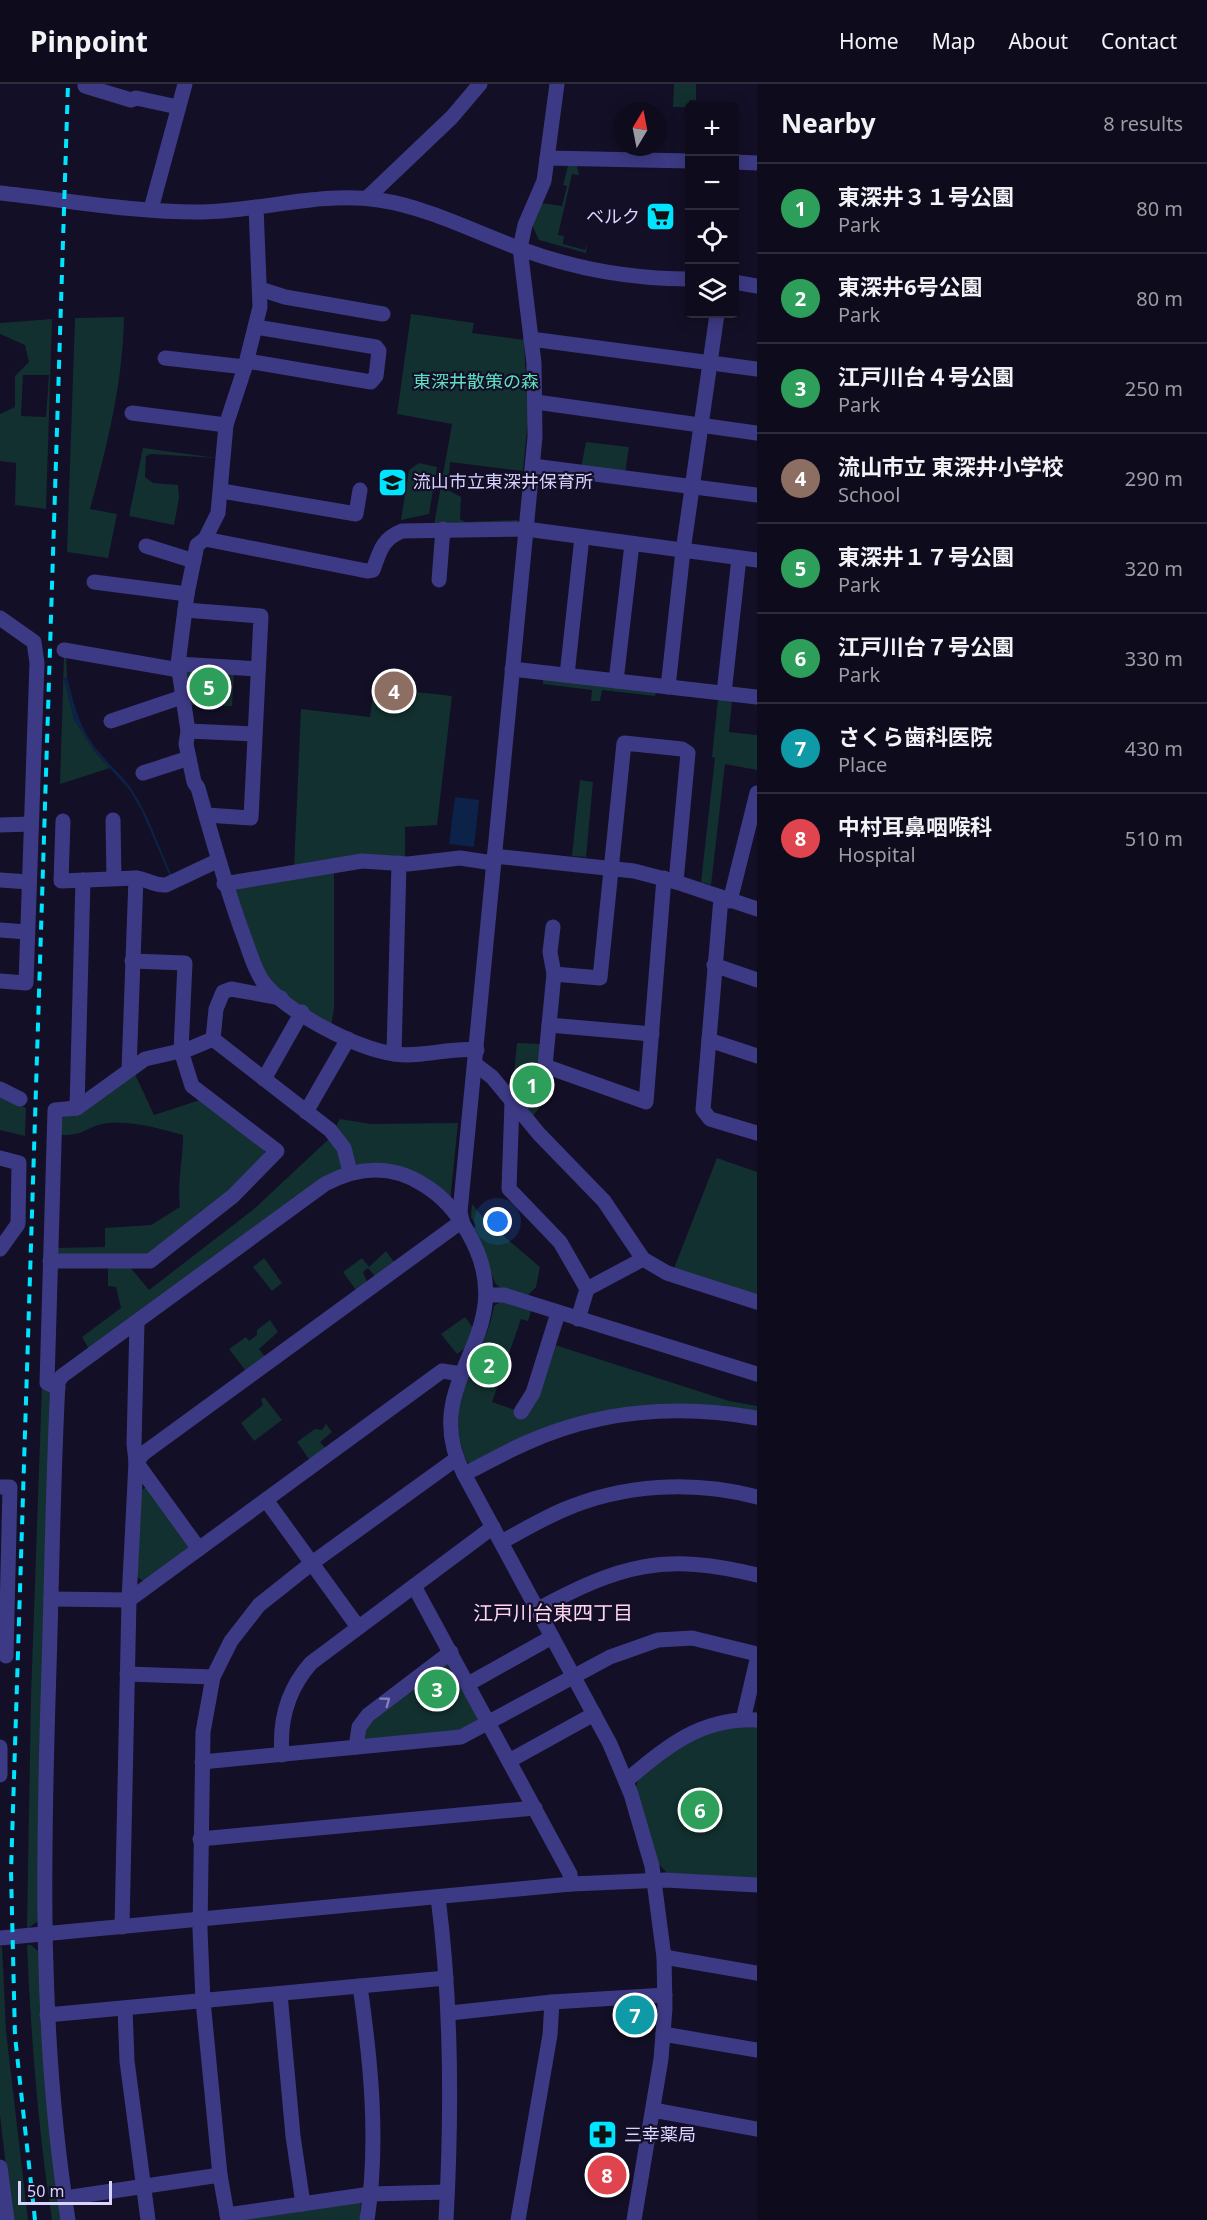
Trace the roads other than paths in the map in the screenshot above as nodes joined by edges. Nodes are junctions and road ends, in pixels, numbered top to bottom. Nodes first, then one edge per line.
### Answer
1 (185, 84) edge
2 (480, 84) edge
3 (557, 84) edge
4 (85, 86) dead end
5 (178, 107) junction
6 (547, 158) junction
7 (685, 161) edge
8 (739, 162) edge
9 (757, 162) edge
10 (0, 194) edge
11 (367, 198) junction
12 (256, 207) junction
13 (151, 209) junction
14 (520, 248) junction
15 (685, 279) edge
16 (739, 283) edge
17 (757, 286) edge
18 (260, 289) junction
19 (383, 314) dead end
20 (716, 318) edge
21 (256, 327) junction
22 (531, 339) junction
23 (165, 358) dead end
24 (710, 362) junction
25 (246, 364) junction
26 (757, 369) edge
27 (536, 402) junction
28 (132, 413) dead end
29 (226, 425) junction
30 (701, 425) junction
31 (757, 433) edge
32 (533, 466) junction
33 (693, 487) junction
34 (360, 490) dead end
35 (222, 491) junction
36 (757, 495) edge
37 (443, 529) junction
38 (526, 529) junction
39 (582, 537) junction
40 (205, 538) junction
41 (632, 544) junction
42 (146, 546) dead end
43 (683, 552) junction
44 (739, 558) junction
45 (757, 560) edge
46 (194, 561) junction
47 (440, 580) dead end
48 (94, 582) dead end
49 (187, 594) junction
50 (185, 610) junction
51 (0, 618) edge
52 (64, 650) dead end
53 (178, 667) junction
54 (258, 669) junction
55 (512, 669) junction
56 (567, 675) junction
57 (616, 681) junction
58 (668, 687) junction
59 (724, 693) junction
60 (182, 696) junction
61 (757, 697) edge
62 (111, 721) dead end
63 (188, 731) junction
64 (255, 734) junction
65 (189, 758) junction
66 (143, 773) dead end
67 (757, 793) edge
68 (206, 815) junction
69 (113, 820) dead end
70 (63, 821) dead end
71 (31, 824) junction
72 (0, 825) edge
73 (494, 859) junction
74 (217, 861) junction
75 (399, 863) junction
76 (610, 868) junction
77 (114, 878) junction
78 (136, 878) junction
79 (0, 880) edge
80 (83, 880) junction
81 (670, 880) junction
82 (29, 882) junction
83 (224, 884) junction
84 (725, 899) junction
85 (757, 909) edge
86 (553, 927) dead end
87 (0, 930) edge
88 (27, 932) junction
89 (132, 961) junction
90 (714, 965) junction
91 (554, 974) junction
92 (757, 980) edge
93 (0, 981) edge
94 (281, 998) junction
95 (302, 1012) junction
96 (549, 1025) junction
97 (652, 1034) junction
98 (213, 1039) junction
99 (348, 1039) junction
100 (709, 1040) junction
101 (182, 1051) junction
102 (394, 1054) junction
103 (757, 1056) edge
104 (476, 1057) junction
105 (129, 1070) junction
106 (264, 1079) junction
107 (0, 1089) edge
108 (20, 1099) dead end
109 (512, 1102) junction
110 (77, 1108) junction
111 (306, 1112) junction
112 (757, 1133) edge
113 (0, 1158) edge
114 (350, 1172) junction
115 (462, 1221) junction
116 (0, 1249) edge
117 (643, 1259) junction
118 (50, 1261) junction
119 (587, 1289) junction
120 (487, 1295) junction
121 (757, 1302) edge
122 (558, 1313) junction
123 (578, 1319) junction
124 (137, 1322) junction
125 (462, 1374) junction
126 (757, 1374) edge
127 (57, 1388) junction
128 (521, 1412) dead end
129 (757, 1418) edge
130 (456, 1459) junction
131 (136, 1462) junction
132 (464, 1474) junction
133 (0, 1487) edge
134 (757, 1497) edge
135 (266, 1500) junction
136 (493, 1527) junction
137 (501, 1542) junction
138 (199, 1549) junction
139 (312, 1563) junction
140 (757, 1575) edge
141 (414, 1586) junction
142 (51, 1599) junction
143 (129, 1600) junction
144 (538, 1610) junction
145 (358, 1627) junction
146 (552, 1637) junction
147 (0, 1652) edge
148 (451, 1652) junction
149 (757, 1654) edge
150 (757, 1660) edge
151 (127, 1674) junction
152 (573, 1676) junction
153 (213, 1677) junction
154 (468, 1684) junction
155 (594, 1714) junction
156 (750, 1720) edge
157 (488, 1722) junction
158 (0, 1747) edge
159 (356, 1747) junction
160 (282, 1755) junction
161 (509, 1761) junction
162 (202, 1762) junction
163 (0, 1775) edge
164 (626, 1781) junction
165 (535, 1808) junction
166 (200, 1839) junction
167 (655, 1880) junction
168 (571, 1884) junction
169 (757, 1885) edge
170 (438, 1896) junction
171 (200, 1919) junction
172 (122, 1927) junction
173 (43, 1934) junction
174 (0, 1938) edge
175 (664, 1957) junction
176 (757, 1973) edge
177 (446, 1978) junction
178 (360, 1986) junction
179 (280, 1994) junction
180 (665, 1995) junction
181 (203, 2001) junction
182 (552, 2002) junction
183 (125, 2008) junction
184 (450, 2013) junction
185 (46, 2015) junction
186 (663, 2034) junction
187 (757, 2050) edge
188 (653, 2110) junction
189 (757, 2128) edge
190 (0, 2167) edge
191 (220, 2175) junction
192 (142, 2186) junction
193 (447, 2192) junction
194 (370, 2194) junction
195 (65, 2198) junction
196 (303, 2204) junction
197 (227, 2217) edge
198 (7, 2220) edge
199 (68, 2220) edge
200 (148, 2220) edge
201 (367, 2220) edge
202 (446, 2220) edge
203 (518, 2220) edge
204 (634, 2220) edge

1 - 5 street
2 - 11 street
3 - 6 street
4 - 5 street
5 - 13 street
6 - 7 street
6 - 14 street
8 - 9 street
10 - 13 street
11 - 12 street
11 - 14 street
12 - 13 street
12 - 18 street
14 - 15 street
14 - 22 street
16 - 17 street
18 - 19 street
18 - 21 street
20 - 24 street
21 - 25 street
21 - 25 street
22 - 24 street
22 - 27 street
23 - 25 street
24 - 26 street
24 - 30 street
25 - 29 street
27 - 30 street
27 - 32 street
28 - 29 street
29 - 35 street
30 - 31 street
30 - 33 street
32 - 33 street
32 - 38 street
33 - 36 street
33 - 43 street
34 - 35 street
35 - 40 street
37 - 38 street
37 - 40 street
37 - 47 street
38 - 39 street
38 - 55 street
39 - 41 street
39 - 56 street
40 - 46 street
41 - 43 street
41 - 57 street
42 - 46 street
43 - 44 street
43 - 58 street
44 - 45 street
44 - 59 street
46 - 49 street
48 - 49 street
49 - 50 street
50 - 53 street
50 - 54 street
51 - 71 street
52 - 53 street
53 - 54 street
53 - 60 street
54 - 64 street
55 - 56 street
55 - 73 street
56 - 57 street
57 - 58 street
58 - 59 street
59 - 61 street
60 - 62 street
60 - 63 street
63 - 64 street
63 - 65 street
64 - 68 street
65 - 66 street
65 - 68 street
67 - 84 street
68 - 74 street
69 - 77 street
70 - 80 street
71 - 72 street
71 - 82 street
73 - 75 street
73 - 76 street
73 - 104 street
74 - 78 street
74 - 83 street
75 - 83 street
75 - 102 street
76 - 81 street
76 - 81 street
76 - 91 street
77 - 78 street
77 - 80 street
78 - 89 street
79 - 82 street
80 - 110 street
81 - 84 street
81 - 97 street
82 - 88 street
83 - 94 street
84 - 85 street
84 - 90 street
86 - 91 street
87 - 88 street
88 - 93 street
89 - 101 street
89 - 105 street
90 - 92 street
90 - 100 street
91 - 96 street
94 - 95 street
94 - 98 street
95 - 99 street
95 - 106 street
96 - 97 street
96 - 97 street
98 - 101 street
98 - 106 street
99 - 102 street
99 - 111 street
100 - 103 street
100 - 112 street
101 - 105 street
101 - 118 street
102 - 104 street
104 - 109 street
104 - 115 street
105 - 110 street
106 - 111 street
107 - 108 street
109 - 117 street
109 - 119 street
110 - 118 street
111 - 114 street
113 - 116 street
114 - 115 street
114 - 124 street
115 - 120 street
115 - 131 street
117 - 119 street
117 - 121 street
118 - 127 street
119 - 123 street
120 - 122 street
120 - 125 street
122 - 123 street
122 - 128 street
123 - 126 street
124 - 127 street
124 - 131 street
125 - 130 street
125 - 135 street
127 - 142 street
129 - 132 street
130 - 132 street
130 - 139 street
131 - 138 street
131 - 143 street
132 - 136 street
133 - 147 street
134 - 137 street
135 - 138 street
135 - 139 street
136 - 137 street
136 - 141 street
137 - 144 street
138 - 143 street
139 - 145 street
139 - 153 street
140 - 144 street
141 - 145 street
141 - 148 street
142 - 143 street
142 - 173 street
143 - 151 street
144 - 146 street
145 - 160 street
146 - 152 street
146 - 154 street
148 - 154 street
159 -> 148 street
149 - 152 street
150 - 156 street
151 - 153 street
151 - 172 street
152 - 155 street
152 - 157 street
153 - 162 street
154 - 157 street
155 - 161 street
155 - 164 street
156 - 164 street
157 - 159 street
157 - 161 street
158 - 163 street
159 - 160 street
160 - 162 street
161 - 165 street
162 - 166 street
164 - 167 street
165 - 166 street
165 - 168 street
166 - 171 street
167 - 168 street
167 - 169 street
167 - 175 street
168 - 170 street
170 - 171 street
170 - 177 street
171 - 172 street
171 - 181 street
172 - 173 street
173 - 174 street
173 - 185 street
175 - 176 street
175 - 180 street
177 - 178 street
177 - 184 street
178 - 179 street
178 - 194 street
179 - 181 street
179 - 196 street
180 - 182 street
180 - 186 street
181 - 183 street
181 - 191 street
182 - 184 street
182 - 203 street
183 - 185 street
183 - 192 street
184 - 193 street
185 - 195 street
186 - 187 street
186 - 188 street
188 - 189 street
188 - 204 street
190 - 198 street
191 - 192 street
191 - 197 street
192 - 195 street
192 - 200 street
193 - 194 street
193 - 202 street
194 - 196 street
194 - 201 street
195 - 199 street
196 - 197 street

